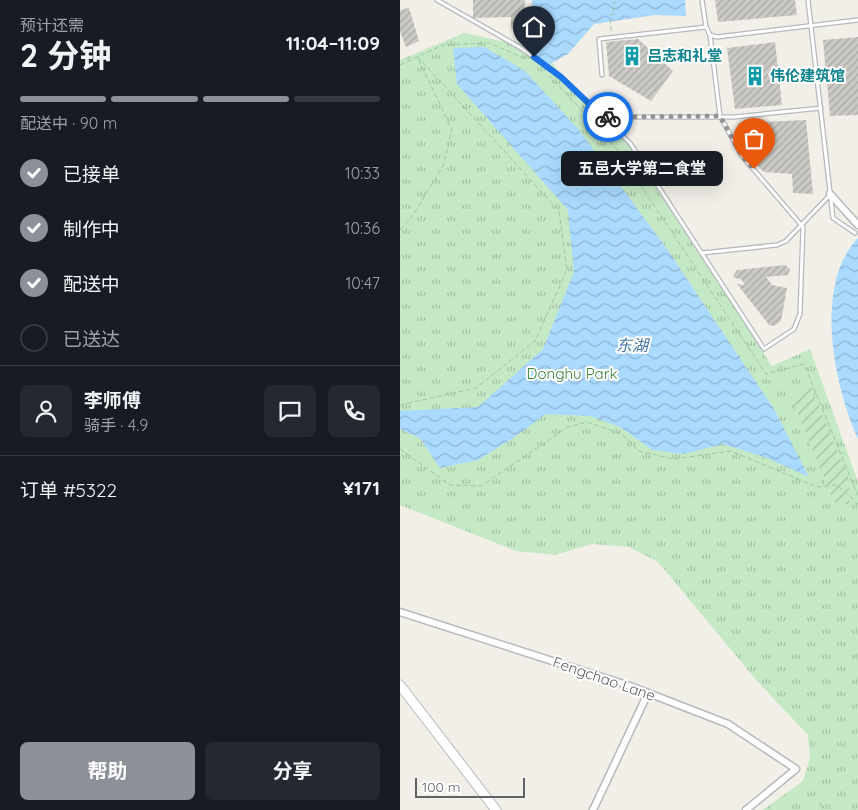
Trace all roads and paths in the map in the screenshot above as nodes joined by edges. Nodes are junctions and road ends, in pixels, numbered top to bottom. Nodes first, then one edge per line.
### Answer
1 (437, 0) edge
2 (617, 0) edge
3 (702, 0) edge
4 (808, 0) edge
5 (858, 20) edge
6 (812, 24) junction
7 (706, 27) junction
8 (710, 35) junction
9 (612, 38) junction
10 (418, 57) junction
11 (530, 61) dead end
12 (400, 64) edge
13 (544, 71) dead end
14 (602, 75) dead end
15 (821, 108) junction
16 (720, 116) junction
17 (603, 117) junction
18 (830, 194) junction
19 (857, 224) edge
20 (801, 225) junction
21 (400, 230) edge
22 (855, 233) dead end
23 (702, 253) junction
24 (400, 405) edge
25 (400, 449) edge
26 (858, 496) edge
27 (858, 504) edge
28 (400, 612) edge
29 (400, 685) edge
30 (648, 693) junction
31 (820, 802) dead end
32 (496, 810) edge
33 (593, 810) edge
34 (746, 810) edge
35 (822, 810) edge

1 - 17 lane
2 - 9 path
3 - 7 lane
4 - 6 lane
5 - 6 lane
6 - 8 lane
6 - 15 lane
7 - 8 lane
7 - 9 lane
8 - 16 lane
9 - 14 lane
10 - 11 path
10 - 12 path
10 - 21 path
10 - 24 path
13 - 26 path
15 - 16 lane
15 - 18 lane
16 - 17 lane
16 - 20 lane
17 - 23 lane
18 - 19 street
18 - 20 lane
18 - 22 lane
20 - 23 lane
20 - 23 lane
25 - 27 path
28 - 30 street, Fengchao Lane
29 - 32 street
30 - 33 street
30 - 34 street, Fengchao Lane
31 - 35 path

